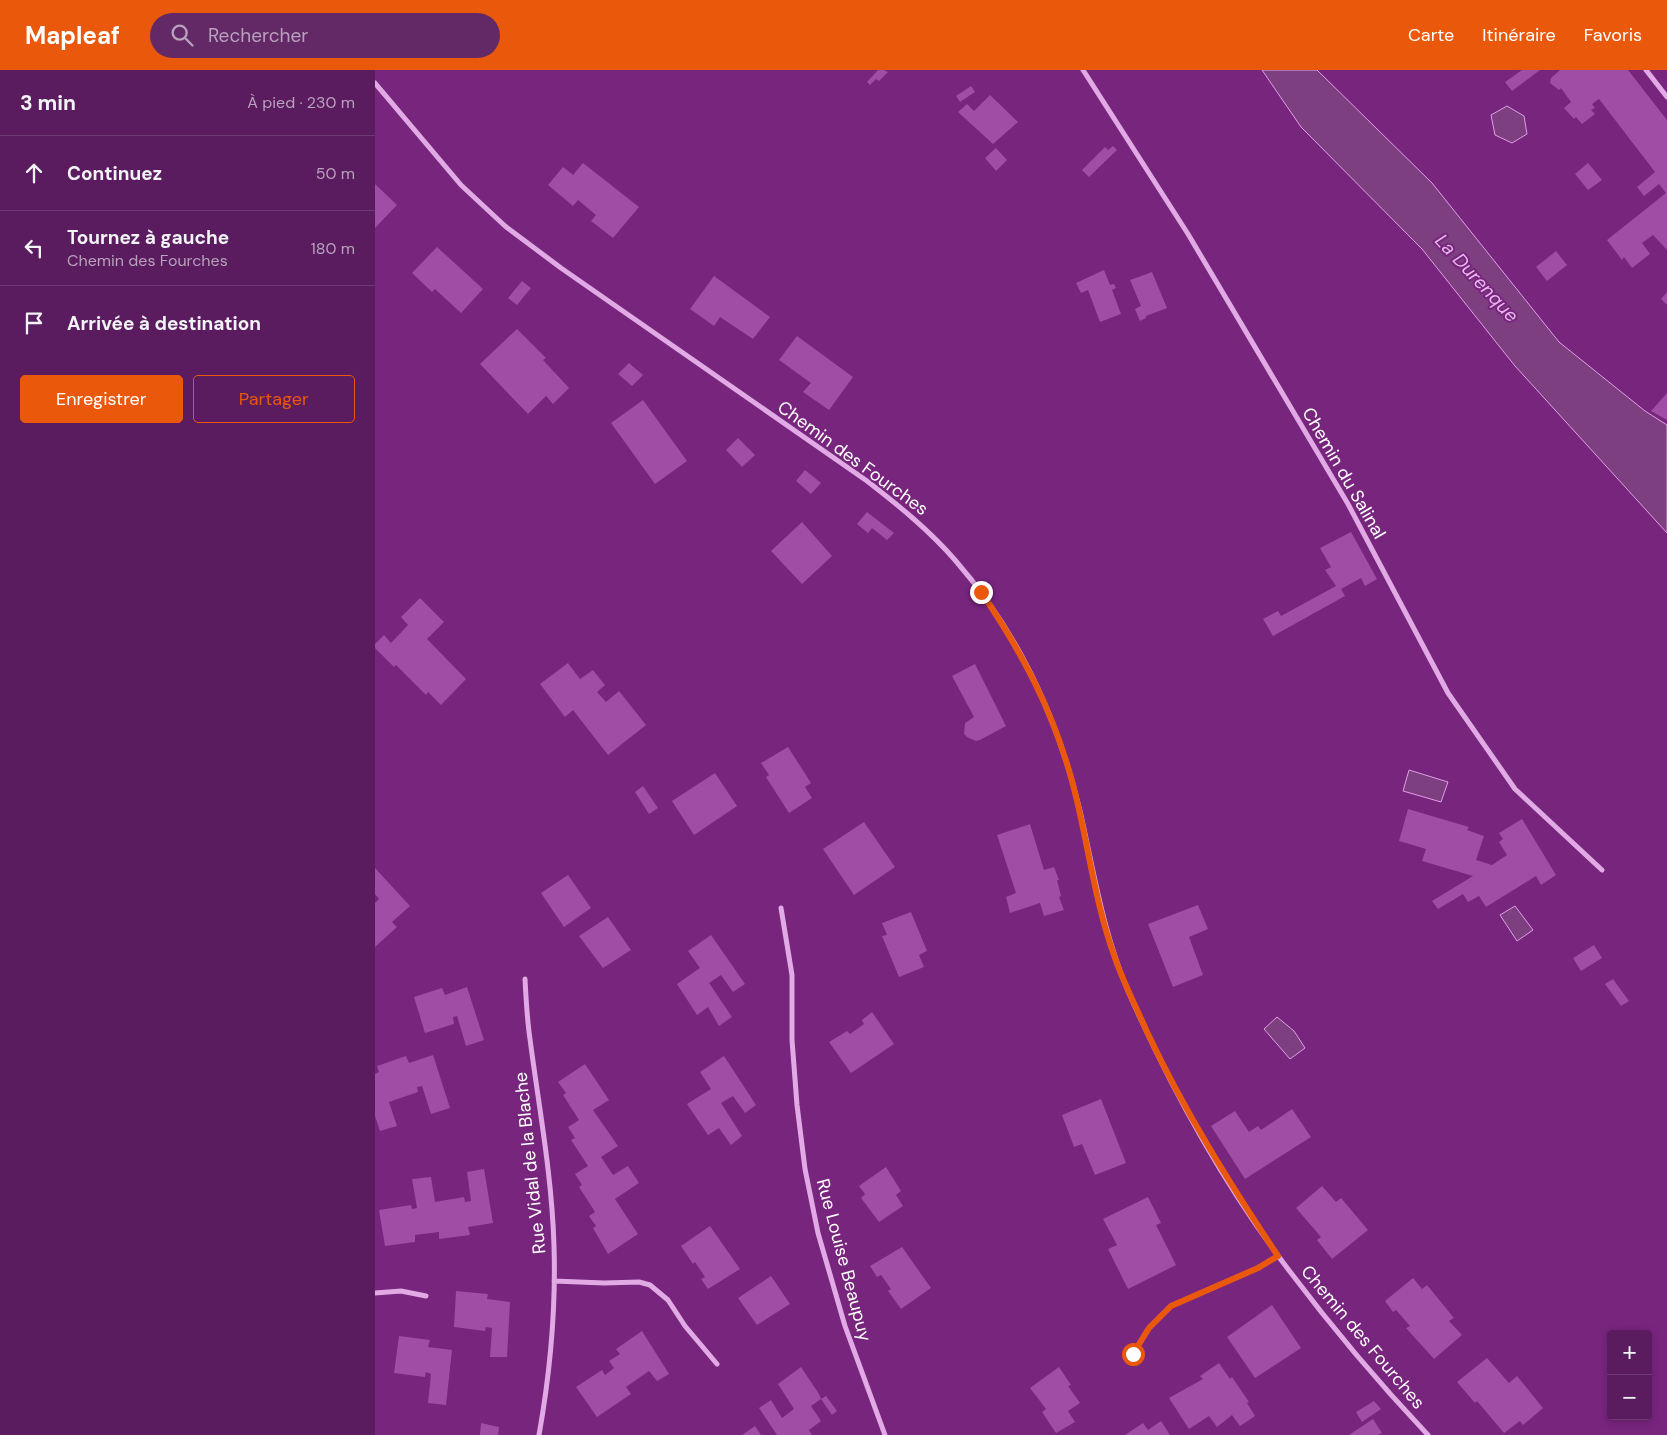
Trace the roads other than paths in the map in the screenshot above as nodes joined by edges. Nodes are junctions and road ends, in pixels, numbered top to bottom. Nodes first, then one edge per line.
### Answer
1 (1083, 70) edge
2 (1646, 70) edge
3 (376, 84) edge
4 (1667, 97) edge
5 (1602, 870) dead end
6 (781, 908) dead end
7 (525, 979) dead end
8 (1278, 1256) junction
9 (554, 1281) junction
10 (375, 1293) edge
11 (427, 1296) dead end
12 (1133, 1354) dead end
13 (717, 1364) dead end
14 (539, 1435) edge
15 (885, 1435) edge
16 (1428, 1435) edge

1 - 5 street, Chemin du Salinal
2 - 4 street
3 - 8 street, Chemin des Fourches
6 - 15 street, Rue Louise Beaupuy
7 - 9 street, Rue Vidal de la Blache
8 - 12 street
8 - 16 street, Chemin des Fourches
9 - 13 street
9 - 14 street, Rue Vidal de la Blache
10 - 11 street

